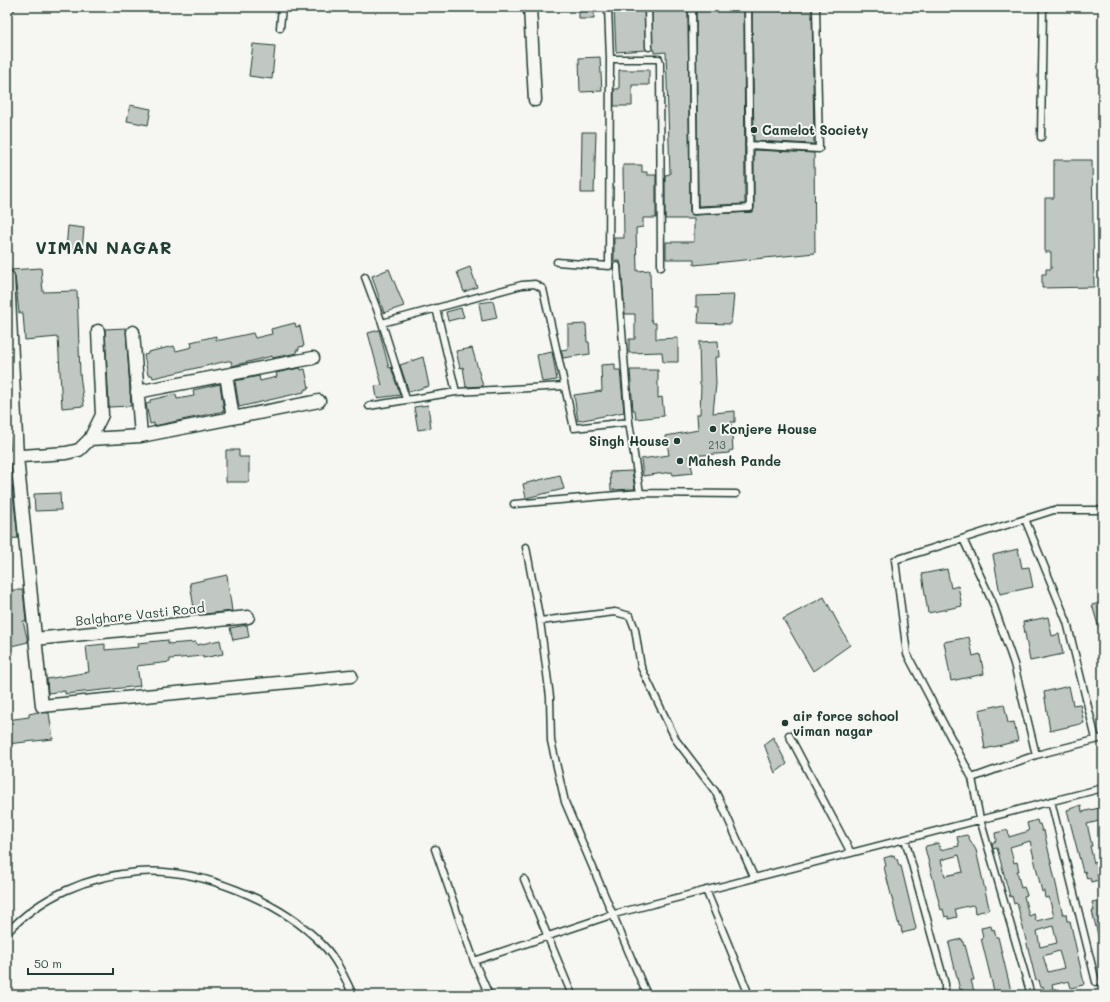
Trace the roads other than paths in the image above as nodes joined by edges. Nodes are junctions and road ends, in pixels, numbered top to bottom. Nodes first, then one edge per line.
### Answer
1 (12, 7) edge
2 (282, 7) edge
3 (530, 7) edge
4 (608, 7) edge
5 (648, 7) edge
6 (692, 7) edge
7 (748, 7) edge
8 (816, 7) edge
9 (1043, 7) edge
10 (7, 8) edge
11 (280, 28) dead end
12 (648, 47) dead end
13 (610, 59) junction
14 (535, 100) dead end
15 (1041, 137) dead end
16 (749, 146) junction
17 (557, 262) dead end
18 (617, 266) dead end
19 (661, 267) dead end
20 (8, 276) dead end
21 (365, 277) dead end
22 (436, 308) junction
23 (382, 323) junction
24 (98, 331) dead end
25 (133, 332) dead end
26 (313, 358) dead end
27 (226, 375) junction
28 (564, 386) junction
29 (137, 392) junction
30 (456, 392) junction
31 (406, 399) junction
32 (319, 401) dead end
33 (369, 406) dead end
34 (233, 418) junction
35 (629, 422) junction
36 (11, 435) edge
37 (141, 436) junction
38 (90, 439) junction
39 (12, 457) edge
40 (640, 493) junction
41 (736, 494) dead end
42 (514, 504) dead end
43 (1103, 510) edge
44 (1025, 519) junction
45 (963, 539) junction
46 (526, 547) dead end
47 (248, 617) dead end
48 (540, 622) junction
49 (35, 639) junction
50 (351, 676) dead end
51 (789, 735) dead end
52 (1100, 738) edge
53 (1036, 755) junction
54 (972, 778) junction
55 (1103, 788) edge
56 (1051, 801) junction
57 (980, 819) junction
58 (905, 839) junction
59 (435, 849) dead end
60 (851, 852) junction
61 (754, 877) junction
62 (524, 879) dead end
63 (706, 890) junction
64 (614, 914) junction
65 (7, 933) edge
66 (549, 936) junction
67 (474, 961) junction
68 (1096, 982) dead end
69 (353, 995) edge
70 (489, 995) edge
71 (572, 995) edge
72 (647, 995) edge
73 (749, 995) edge
74 (944, 995) edge
75 (1031, 995) edge

1 - 10 lane
2 - 11 lane
3 - 14 street
4 - 13 lane
5 - 12 lane
6 - 16 lane
7 - 16 lane
8 - 16 lane
9 - 15 lane
13 - 17 lane
13 - 19 lane
18 - 35 lane
20 - 36 street
21 - 23 lane
22 - 23 lane
22 - 28 lane
22 - 30 lane
23 - 31 lane
24 - 38 street
25 - 29 street
26 - 27 street
27 - 29 street
27 - 34 street
28 - 30 lane
28 - 35 lane
29 - 37 street
30 - 31 lane
31 - 33 lane
32 - 34 street
34 - 37 street
35 - 40 lane
36 - 39 street
37 - 38 street
38 - 39 street
39 - 49 street
40 - 41 lane
40 - 42 lane
43 - 44 lane
44 - 45 lane
44 - 52 lane
45 - 53 lane
45 - 54 lane
46 - 48 lane
47 - 49 street, Balghare Vasti Road
48 - 61 lane
48 - 64 lane
49 - 50 street
51 - 60 lane
52 - 53 lane
53 - 54 lane
54 - 57 lane
55 - 56 lane
56 - 57 lane
56 - 68 lane
57 - 58 lane
57 - 75 lane
58 - 60 lane
58 - 74 lane
59 - 67 lane
60 - 61 lane
61 - 63 lane
62 - 66 lane
63 - 64 lane
63 - 73 lane
64 - 66 lane
64 - 72 lane
65 - 69 lane
66 - 67 lane
66 - 71 lane
67 - 70 lane

